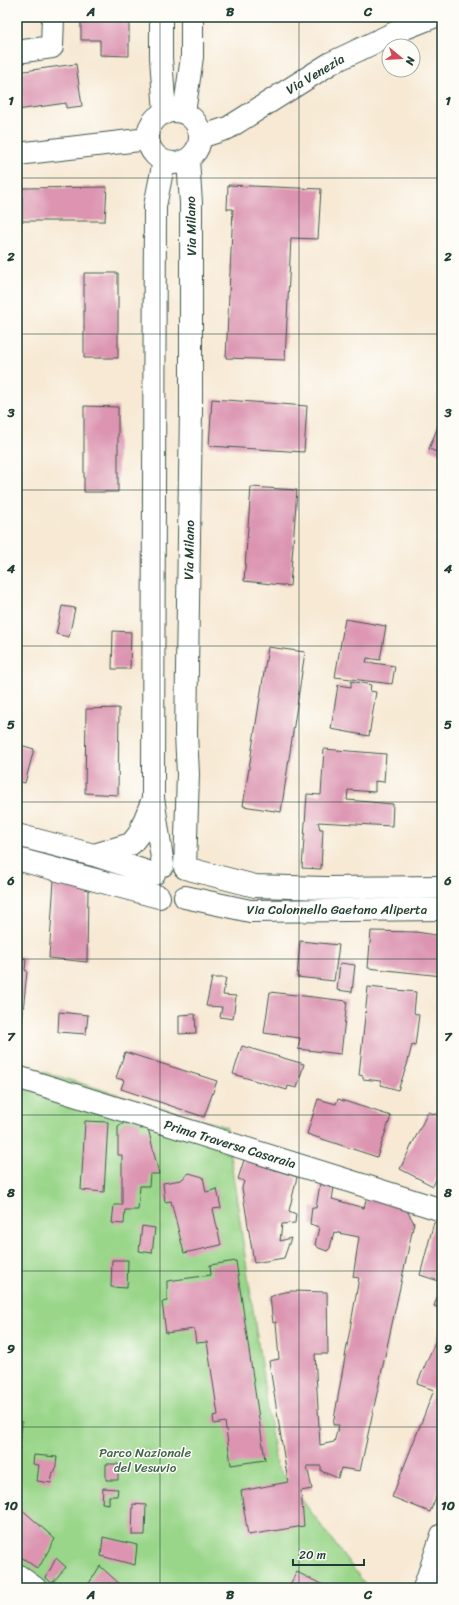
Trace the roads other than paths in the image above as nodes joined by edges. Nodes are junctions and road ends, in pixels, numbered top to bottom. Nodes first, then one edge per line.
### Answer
1 (53, 17) edge
2 (160, 17) edge
3 (192, 17) edge
4 (434, 17) edge
5 (17, 52) edge
6 (174, 113) junction
7 (200, 137) junction
8 (148, 139) junction
9 (17, 154) edge
10 (188, 160) junction
11 (164, 161) junction
12 (153, 798) junction
13 (17, 835) edge
14 (94, 855) junction
15 (17, 859) edge
16 (186, 868) junction
17 (158, 870) junction
18 (442, 887) edge
19 (159, 897) junction
20 (185, 897) junction
21 (442, 909) edge
22 (17, 1077) edge
23 (442, 1210) edge
24 (442, 1535) edge
25 (17, 1575) edge
26 (35, 1588) edge
27 (424, 1588) edge

1 - 5 street
2 - 6 street
3 - 6 street
4 - 7 street, Via Venezia
6 - 7 street
6 - 8 street
7 - 10 street
8 - 9 street
8 - 11 street
10 - 11 street
10 - 16 street, Via Milano
11 - 12 street
12 - 14 street
12 - 17 street
13 - 14 street
14 - 17 street
15 - 19 street
16 - 17 street
16 - 18 street, Via Colonnello Gaetano Aliperta
16 - 20 street
17 - 19 street
19 - 20 street
20 - 21 street, Via Colonnello Gaetano Aliperta
22 - 23 street, Prima Traversa Casaraia
24 - 27 street
25 - 26 street

